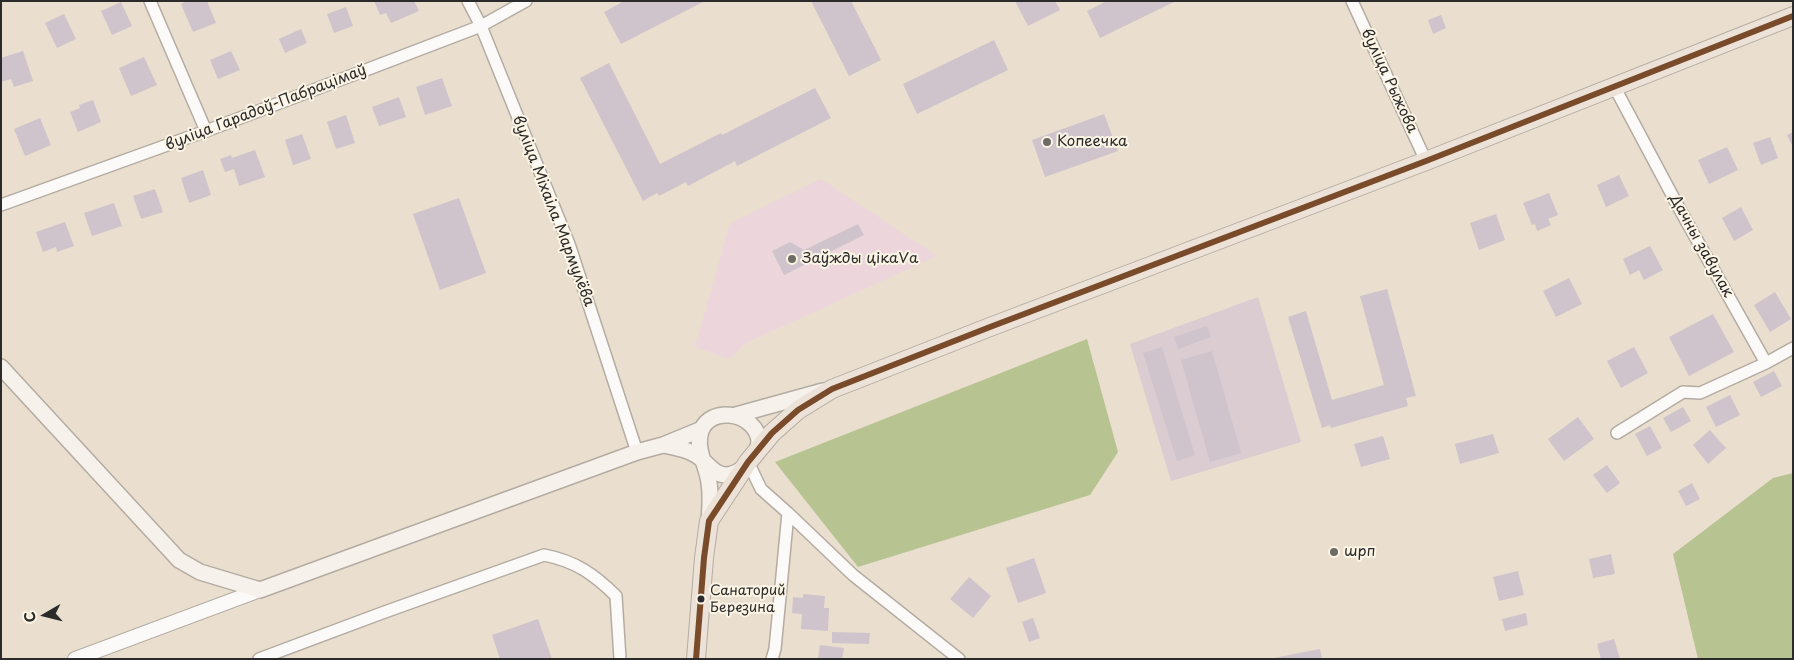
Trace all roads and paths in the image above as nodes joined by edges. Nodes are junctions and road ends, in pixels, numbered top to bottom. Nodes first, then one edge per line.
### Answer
1 (150, 1) edge
2 (468, 1) edge
3 (526, 1) edge
4 (1352, 1) edge
5 (1793, 16) edge
6 (481, 26) junction
7 (1614, 86) junction
8 (206, 131) junction
9 (1426, 161) junction
10 (1, 205) edge
11 (1793, 348) edge
12 (1766, 363) junction
13 (1, 367) edge
14 (832, 389) junction
15 (736, 415) junction
16 (702, 429) junction
17 (1617, 433) dead end
18 (663, 445) junction
19 (637, 452) junction
20 (704, 461) junction
21 (748, 462) junction
22 (788, 512) junction
23 (709, 521) junction
24 (260, 590) junction
25 (74, 659) edge
26 (259, 659) edge
27 (620, 659) edge
28 (696, 659) edge
29 (772, 659) edge
30 (959, 659) edge

1 - 8 street
2 - 6 street, вуліца Міхаіла Мармулёва
3 - 6 street, вуліца Гарадоў-Пабрацімаў
4 - 9 street, вуліца Рыжова
5 - 7 main road
6 - 8 street, вуліца Гарадоў-Пабрацімаў
6 - 19 street, вуліца Міхаіла Мармулёва
7 - 9 main road
7 - 12 street, Дачны завулак
8 - 10 street, вуліца Гарадоў-Пабрацімаў
9 - 14 main road
11 - 12 street
12 - 17 street
13 - 24 main road
14 - 15 main road
14 - 21 main road
15 - 16 main road
15 - 21 main road
16 - 18 main road
16 - 20 main road
18 - 19 main road
18 - 20 main road
19 - 24 main road
20 - 21 main road
20 - 23 main road
21 - 22 street
21 - 23 main road
22 - 29 street
22 - 30 street
23 - 28 main road
24 - 25 street
26 - 27 street

